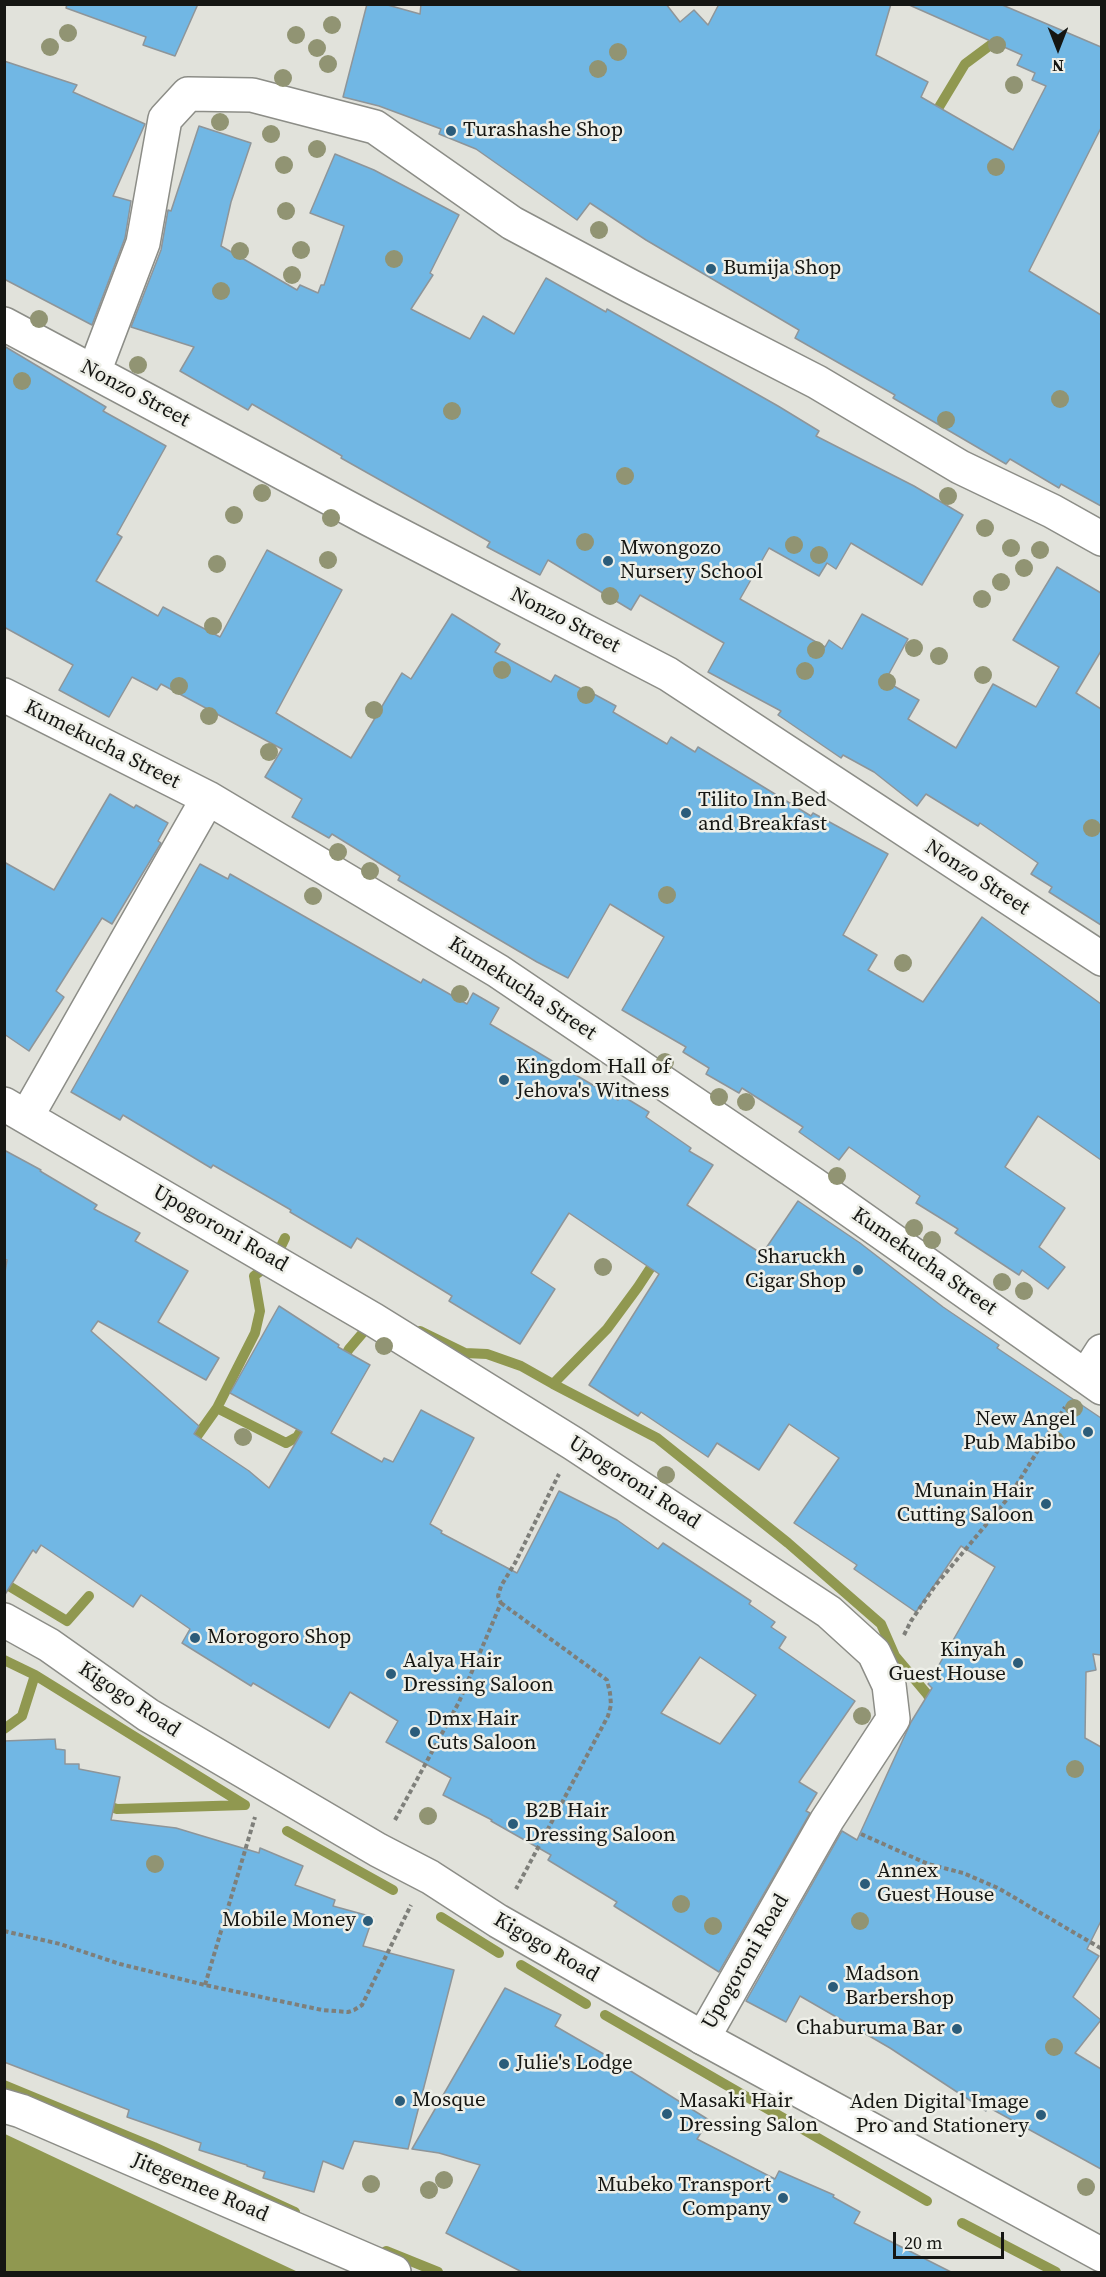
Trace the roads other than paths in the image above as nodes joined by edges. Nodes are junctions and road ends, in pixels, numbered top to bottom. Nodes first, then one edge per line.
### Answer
1 (4, 324) edge
2 (94, 372) junction
3 (1101, 539) edge
4 (4, 695) edge
5 (208, 798) junction
6 (1101, 959) edge
7 (16, 1110) edge
8 (1096, 1372) edge
9 (4, 1620) edge
10 (703, 2037) junction
11 (4, 2106) edge
12 (1101, 2255) edge
13 (394, 2272) edge

1 - 2 street, Nonzo Street
2 - 3 street
2 - 6 street, Nonzo Street
4 - 5 street, Kumekucha Street
5 - 7 street
5 - 8 street, Kumekucha Street
7 - 10 street, Upogoroni Road
9 - 10 street, Kigogo Road
10 - 12 street, Kigogo Road
11 - 13 street, Jitegemee Road

